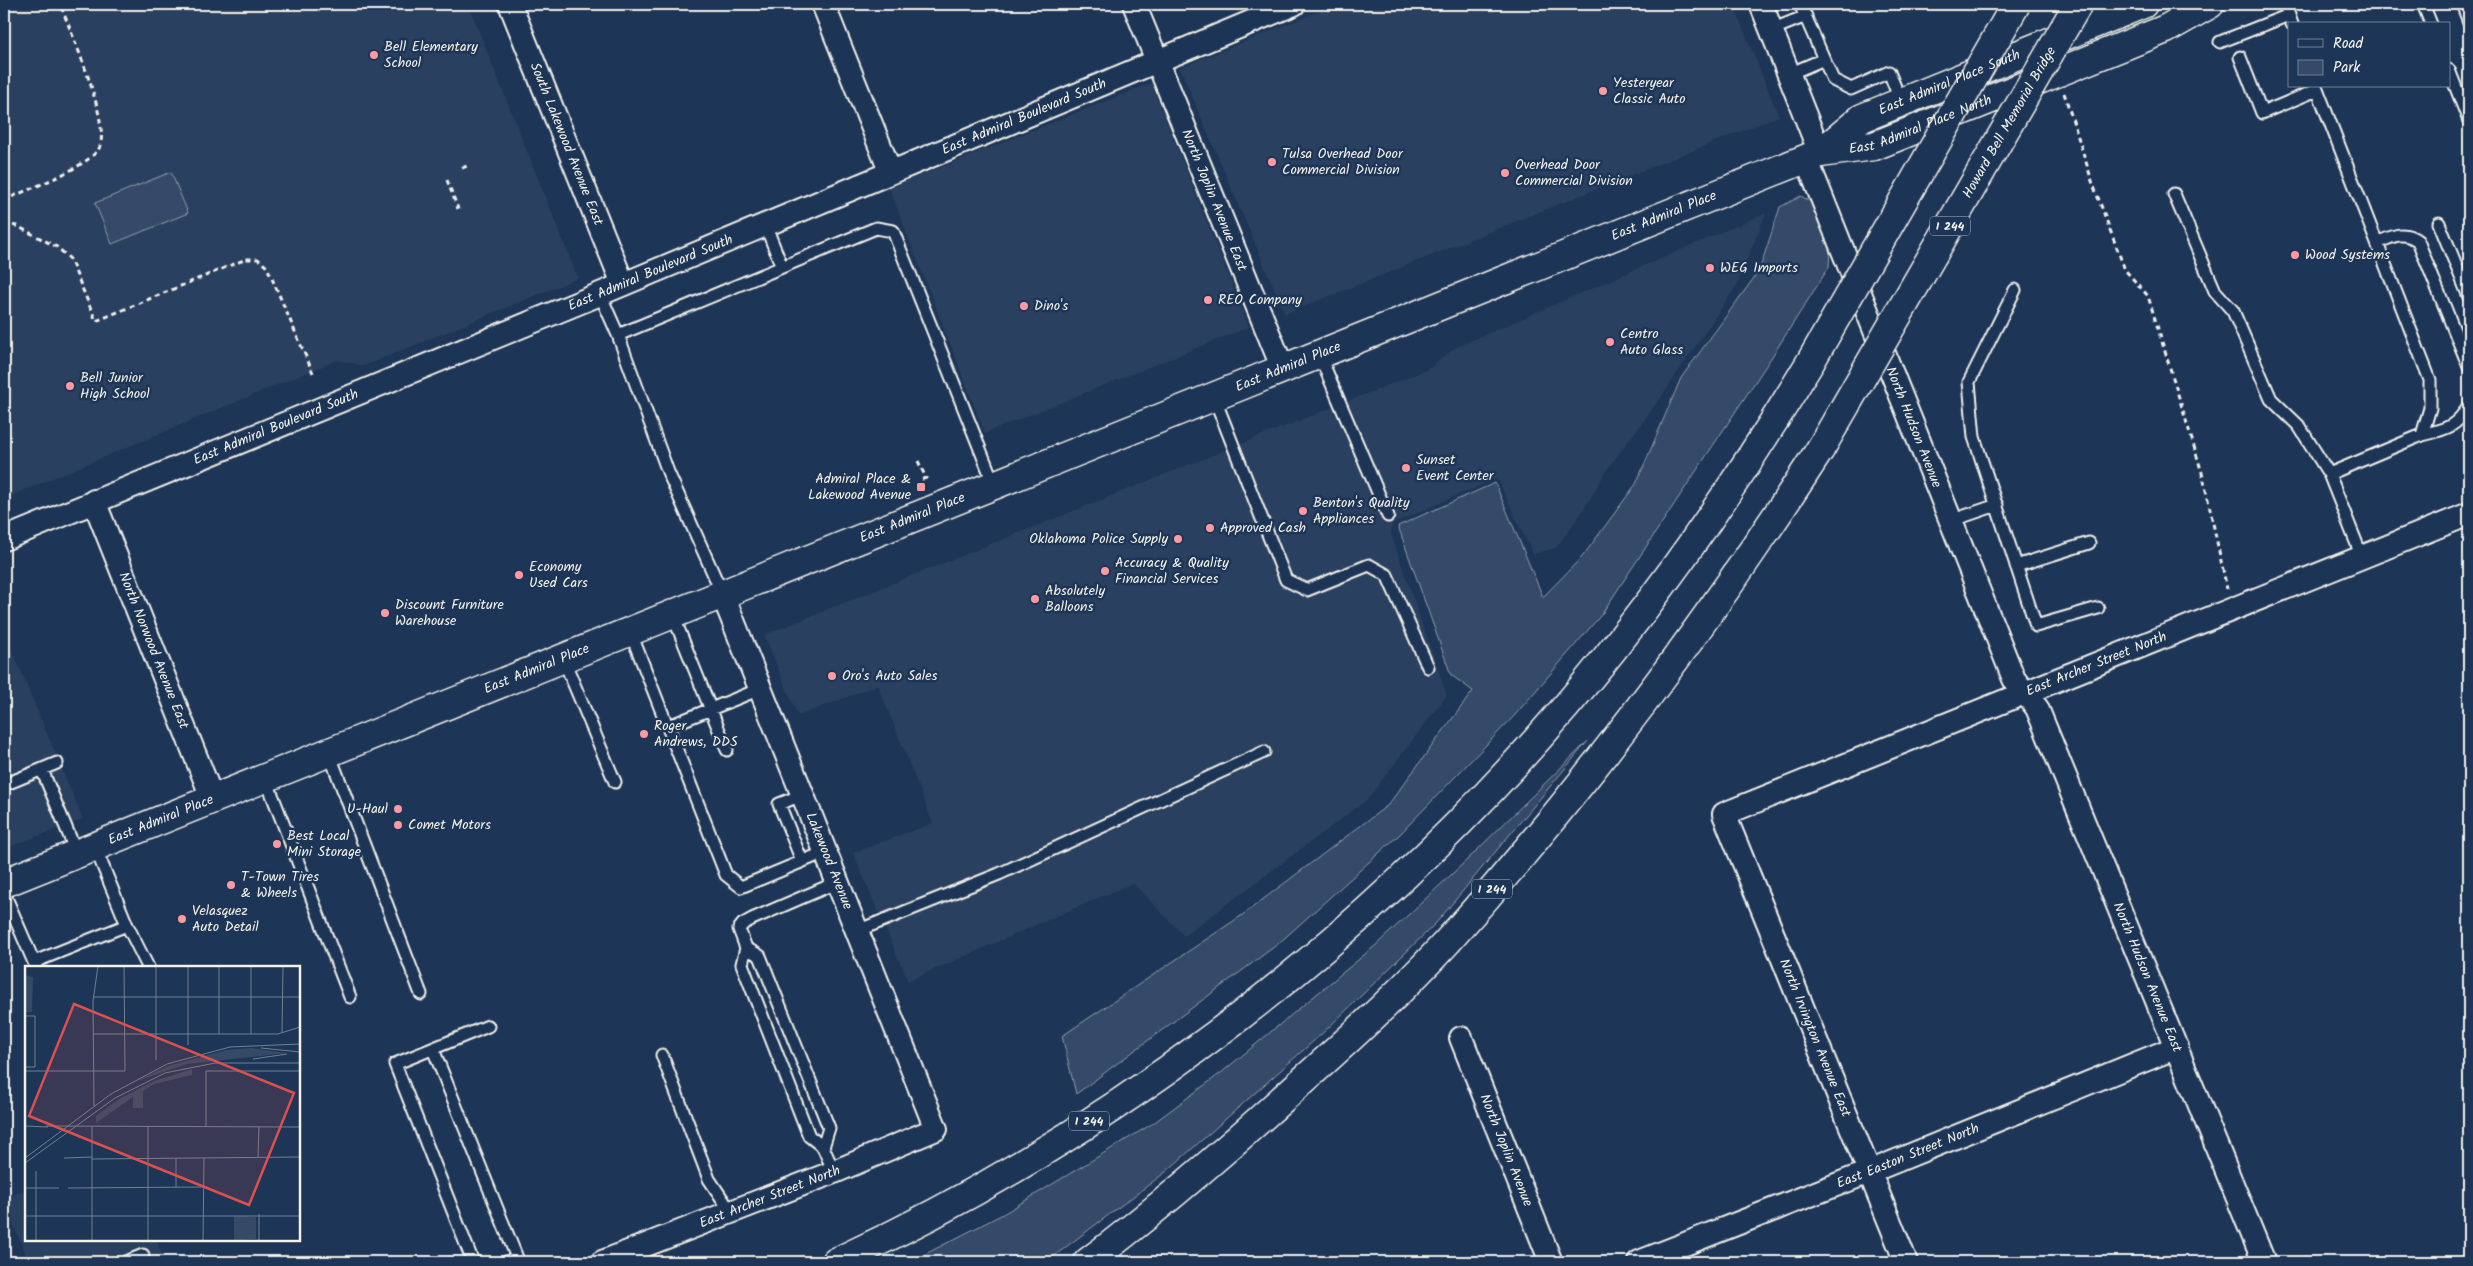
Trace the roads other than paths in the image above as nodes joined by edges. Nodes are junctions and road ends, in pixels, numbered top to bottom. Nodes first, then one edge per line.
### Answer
1 (510, 4) edge
2 (823, 4) edge
3 (1134, 4) edge
4 (1294, 4) edge
5 (1761, 4) edge
6 (1800, 4) edge
7 (2016, 4) edge
8 (2078, 4) edge
9 (2143, 4) edge
10 (2210, 4) edge
11 (2423, 4) edge
12 (2462, 4) edge
13 (2289, 14) edge
14 (1806, 16) junction
15 (2430, 22) edge
16 (2469, 22) edge
17 (1771, 30) junction
18 (2220, 42) dead end
19 (2240, 56) dead end
20 (1824, 59) junction
21 (1157, 60) junction
22 (2450, 73) edge
23 (1789, 74) junction
24 (2317, 88) edge
25 (1901, 102) junction
26 (2469, 121) edge
27 (1813, 155) junction
28 (890, 171) junction
29 (2174, 194) dead end
30 (765, 224) junction
31 (2439, 224) dead end
32 (2377, 243) junction
33 (782, 267) junction
34 (623, 284) junction
35 (2015, 290) dead end
36 (600, 294) junction
37 (2469, 297) edge
38 (618, 335) junction
39 (1319, 354) junction
40 (2469, 367) edge
41 (1283, 369) junction
42 (1214, 397) junction
43 (2469, 406) edge
44 (2422, 435) junction
45 (2329, 474) junction
46 (994, 484) junction
47 (94, 501) junction
48 (1997, 505) junction
49 (2469, 514) edge
50 (1388, 516) dead end
51 (1950, 521) junction
52 (4, 539) edge
53 (2089, 543) dead end
54 (2362, 557) junction
55 (2016, 566) junction
56 (722, 593) junction
57 (2098, 608) dead end
58 (672, 613) junction
59 (630, 631) junction
60 (563, 658) junction
61 (1428, 667) dead end
62 (760, 689) junction
63 (2026, 694) junction
64 (710, 709) junction
65 (669, 726) junction
66 (727, 750) dead end
67 (1264, 752) dead end
68 (329, 753) junction
69 (57, 763) dead end
70 (42, 770) junction
71 (266, 779) junction
72 (615, 782) dead end
73 (4, 785) edge
74 (802, 795) junction
75 (213, 800) junction
76 (1724, 814) joint
77 (86, 850) junction
78 (825, 852) junction
79 (802, 861) junction
80 (838, 882) junction
81 (4, 883) edge
82 (4, 894) edge
83 (127, 925) junction
84 (857, 931) junction
85 (746, 948) junction
86 (35, 965) edge
87 (148, 966) edge
88 (421, 994) dead end
89 (350, 997) dead end
90 (488, 1026) dead end
91 (1461, 1038) dead end
92 (2177, 1047) junction
93 (433, 1049) junction
94 (662, 1055) dead end
95 (936, 1129) joint
96 (823, 1147) junction
97 (834, 1172) junction
98 (1870, 1172) junction
99 (731, 1212) junction
100 (143, 1255) dead end
101 (126, 1262) edge
102 (473, 1262) edge
103 (506, 1262) edge
104 (602, 1262) edge
105 (836, 1262) edge
106 (1088, 1262) edge
107 (1551, 1262) edge
108 (1639, 1262) edge
109 (1906, 1262) edge
110 (2264, 1262) edge

1 - 34 street, South Lakewood Avenue East
2 - 28 street
3 - 21 street, North Joplin Avenue East
4 - 21 street, East Admiral Boulevard South
5 - 17 street
6 - 14 lane
7 - 105 main road, I 244, bridge
8 - 106 main road, Howard Bell Memorial Bridge / I 244, bridge
9 - 25 main road, East Admiral Place South
10 - 27 main road, East Admiral Place North
11 - 15 lane
12 - 16 lane
13 - 18 lane
14 - 17 lane
14 - 20 lane
17 - 23 street
19 - 24 lane
20 - 23 lane
20 - 25 lane
21 - 28 street, East Admiral Boulevard South
21 - 41 street, North Joplin Avenue East
22 - 26 lane
23 - 27 street
24 - 32 lane
25 - 27 main road, East Admiral Place South
27 - 39 main road, East Admiral Place
27 - 51 street, North Hudson Avenue
28 - 30 street, East Admiral Boulevard South
29 - 45 lane
30 - 33 lane
30 - 34 street, East Admiral Boulevard South
31 - 37 lane
32 - 40 lane
32 - 44 lane
33 - 38 lane
33 - 46 lane
34 - 36 street, East Admiral Boulevard South
35 - 48 lane
36 - 38 lane
36 - 47 street, East Admiral Boulevard South
38 - 56 lane
39 - 41 main road, East Admiral Place
39 - 50 lane
41 - 42 main road, East Admiral Place
42 - 46 main road, East Admiral Place
42 - 61 lane
43 - 44 lane
44 - 45 lane
45 - 54 lane
46 - 56 main road, East Admiral Place
47 - 52 street, East Admiral Boulevard South
47 - 75 street, North Norwood Avenue East
48 - 51 lane
48 - 55 lane
49 - 54 street, East Archer Street North
51 - 63 street, North Hudson Avenue
53 - 55 lane
54 - 63 street, East Archer Street North
55 - 57 lane
56 - 58 main road, East Admiral Place
56 - 62 street, Lakewood Avenue
58 - 59 main road, East Admiral Place
58 - 64 lane
59 - 60 main road, East Admiral Place
59 - 65 lane
60 - 68 main road, East Admiral Place
60 - 72 lane
62 - 64 lane
62 - 74 street, Lakewood Avenue
63 - 76 street, East Archer Street North
63 - 92 street, North Hudson Avenue East
64 - 65 lane
64 - 66 lane
65 - 79 lane
67 - 84 lane
68 - 71 main road, East Admiral Place
68 - 88 lane
69 - 70 lane
70 - 73 lane
70 - 77 lane
71 - 75 main road, East Admiral Place
71 - 89 lane
74 - 78 street, Lakewood Avenue
74 - 79 lane
75 - 77 main road, East Admiral Place
76 - 98 street, North Irvington Avenue East
77 - 81 main road, East Admiral Place
77 - 83 lane
78 - 79 lane
78 - 80 street, Lakewood Avenue
80 - 84 street, Lakewood Avenue
80 - 85 lane
82 - 86 lane
83 - 86 lane
83 - 87 lane
84 - 95 street, Lakewood Avenue
85 - 96 lane
85 - 96 lane
90 - 93 lane
91 - 107 street, North Joplin Avenue
92 - 98 street, East Easton Street North
92 - 110 street, North Hudson Avenue East
93 - 102 lane
93 - 103 lane
94 - 99 lane
95 - 97 street, East Archer Street North
96 - 97 lane
97 - 99 street, East Archer Street North
98 - 108 street, East Easton Street North
98 - 109 street, North Irvington Avenue East
99 - 104 street, East Archer Street North
100 - 101 lane

